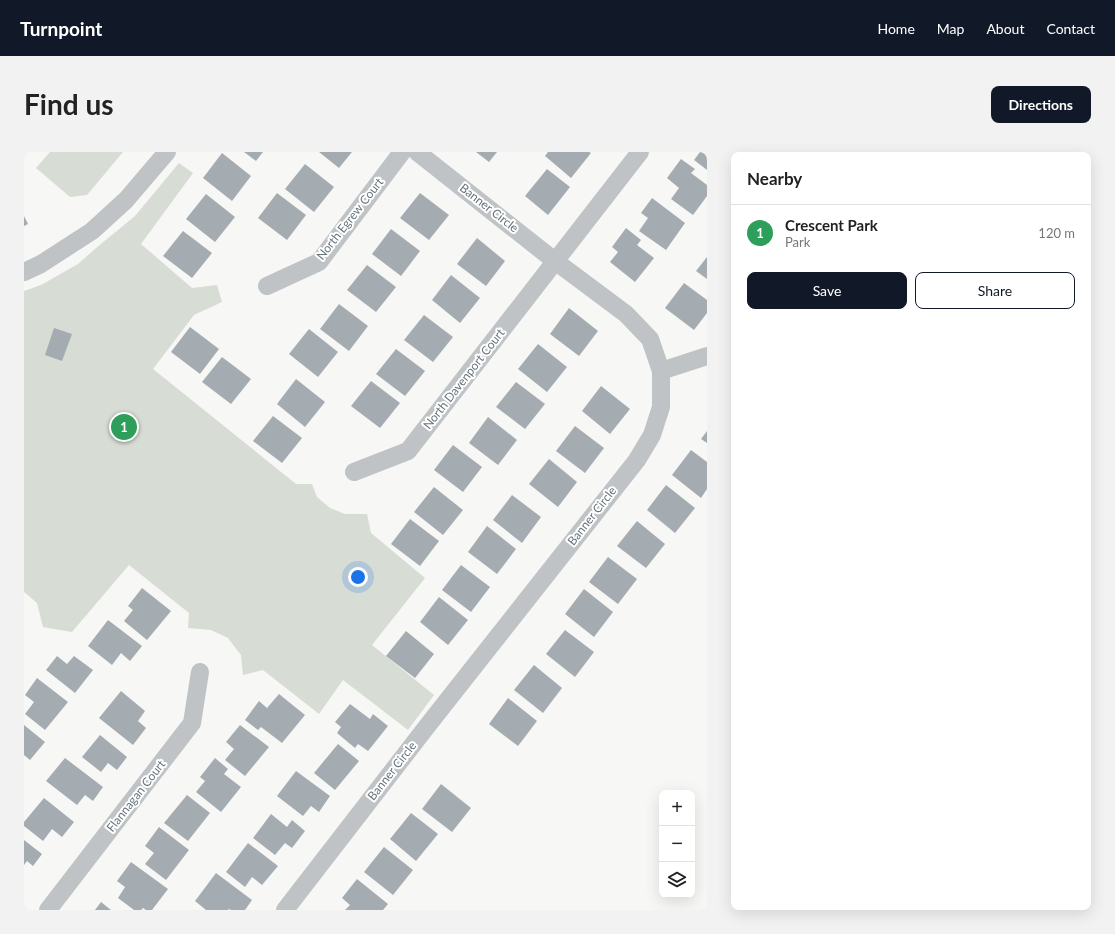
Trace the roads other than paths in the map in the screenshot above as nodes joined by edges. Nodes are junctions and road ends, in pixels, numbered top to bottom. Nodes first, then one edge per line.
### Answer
1 (167, 152) edge
2 (402, 152) edge
3 (417, 152) edge
4 (640, 152) edge
5 (555, 261) junction
6 (24, 272) edge
7 (266, 286) dead end
8 (707, 356) edge
9 (661, 371) junction
10 (354, 472) dead end
11 (200, 672) dead end
12 (48, 910) edge
13 (285, 910) edge

1 - 6 street
2 - 7 street, North Egrew Court
3 - 5 street, Banner Circle
4 - 5 street, North Davenport Court
5 - 9 street, Banner Circle
5 - 10 street, North Davenport Court
8 - 9 street
9 - 13 street, Banner Circle
11 - 12 street, Flannagan Court

